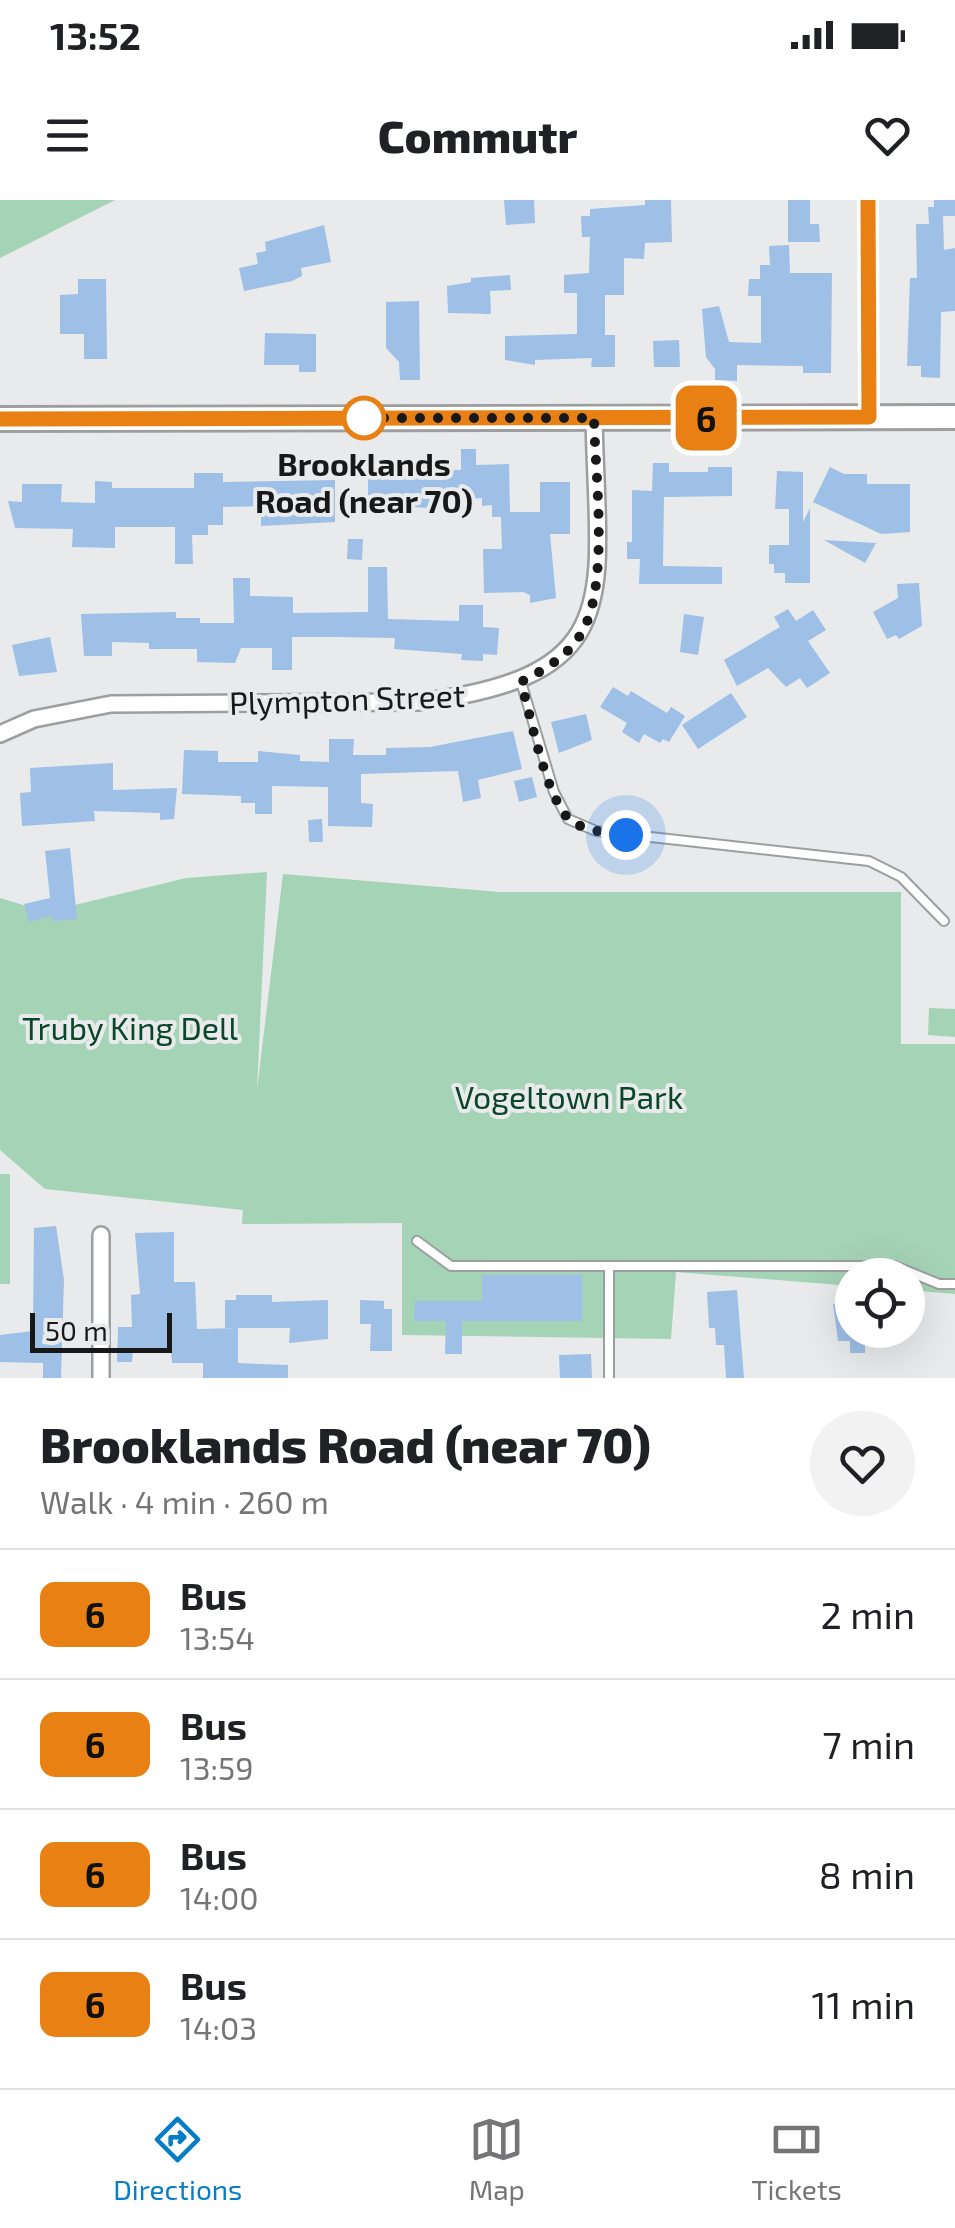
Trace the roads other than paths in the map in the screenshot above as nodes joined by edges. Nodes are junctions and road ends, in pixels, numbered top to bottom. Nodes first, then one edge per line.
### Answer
1 (868, 200) edge
2 (869, 417) junction
3 (955, 417) edge
4 (594, 418) junction
5 (0, 419) edge
6 (521, 682) junction
7 (0, 734) edge
8 (944, 920) dead end
9 (101, 1235) dead end
10 (417, 1240) dead end
11 (609, 1268) junction
12 (955, 1284) edge
13 (102, 1378) edge
14 (608, 1378) edge

1 - 2 street
2 - 3 street
2 - 4 street
4 - 5 street
4 - 6 street, Plympton Street
6 - 7 street, Plympton Street
6 - 8 lane
9 - 13 street
10 - 11 lane
11 - 12 lane
11 - 14 lane

